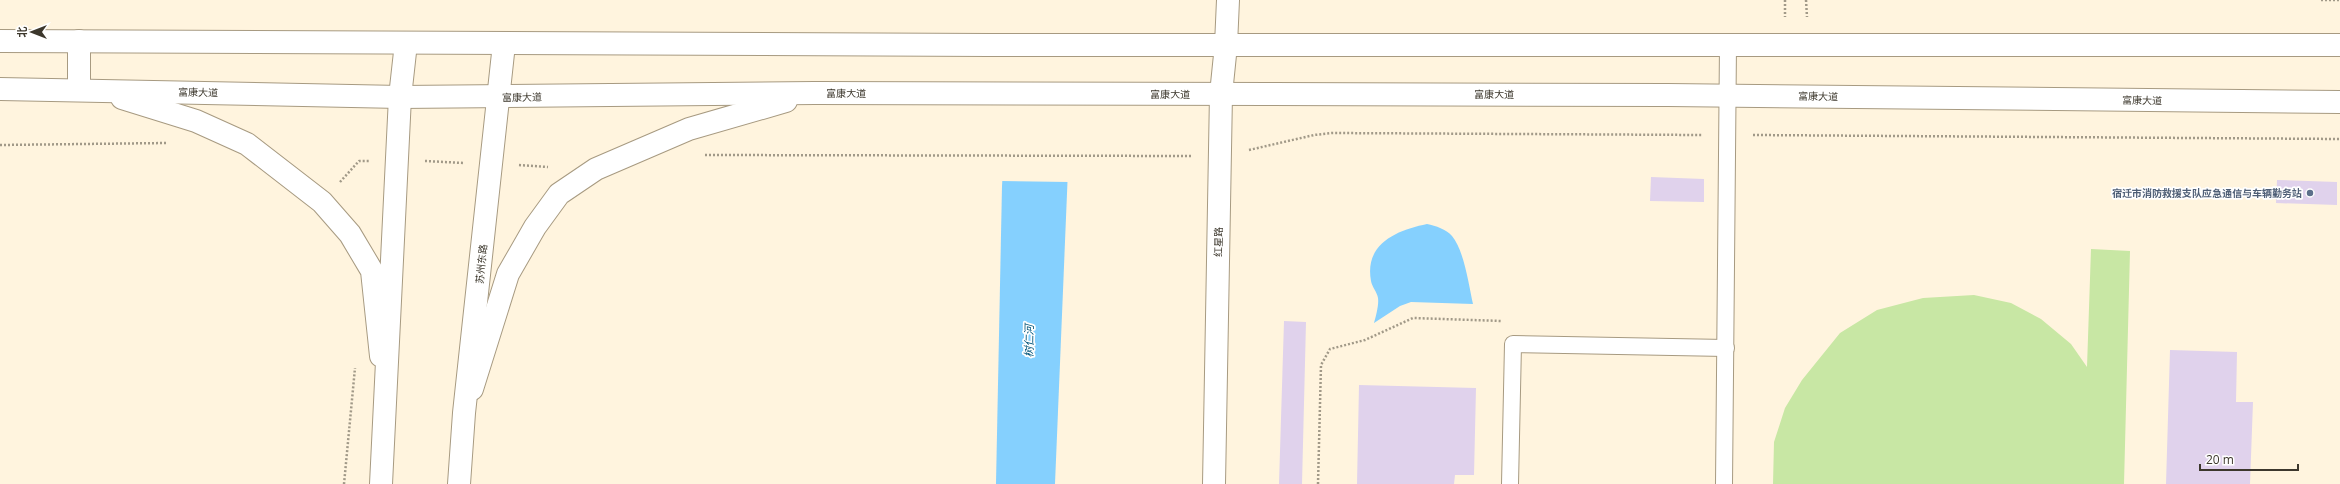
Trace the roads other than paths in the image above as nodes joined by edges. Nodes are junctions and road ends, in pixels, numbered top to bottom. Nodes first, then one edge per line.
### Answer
1 (1228, 0) edge
2 (0, 41) edge
3 (80, 41) junction
4 (406, 43) junction
5 (504, 44) junction
6 (1226, 45) junction
7 (1728, 45) junction
8 (2340, 45) edge
9 (0, 90) edge
10 (88, 90) junction
11 (815, 93) junction
12 (1221, 94) junction
13 (1728, 96) junction
14 (400, 97) junction
15 (498, 97) junction
16 (2340, 102) edge
17 (1726, 348) junction
18 (386, 408) junction
19 (464, 412) junction
20 (381, 484) edge
21 (459, 484) edge
22 (1214, 484) edge
23 (1510, 484) edge
24 (1724, 484) edge

1 - 6 street, 红星路
2 - 3 street
3 - 4 street
3 - 10 street
4 - 5 street
4 - 14 street
5 - 6 street
5 - 15 street, 苏州东路
6 - 7 street
6 - 12 street, 红星路
7 - 8 street
7 - 13 lane
9 - 10 street, 富康大道
10 - 14 street, 富康大道
10 - 18 street
11 - 12 street, 富康大道
11 - 15 street, 富康大道
11 - 19 street
12 - 13 street, 富康大道
12 - 22 street, 红星路
13 - 16 street, 富康大道
13 - 17 lane
14 - 15 street, 富康大道
14 - 18 street
15 - 19 street, 苏州东路
17 - 23 lane
17 - 24 lane
18 - 20 street
19 - 21 street, 苏州东路

